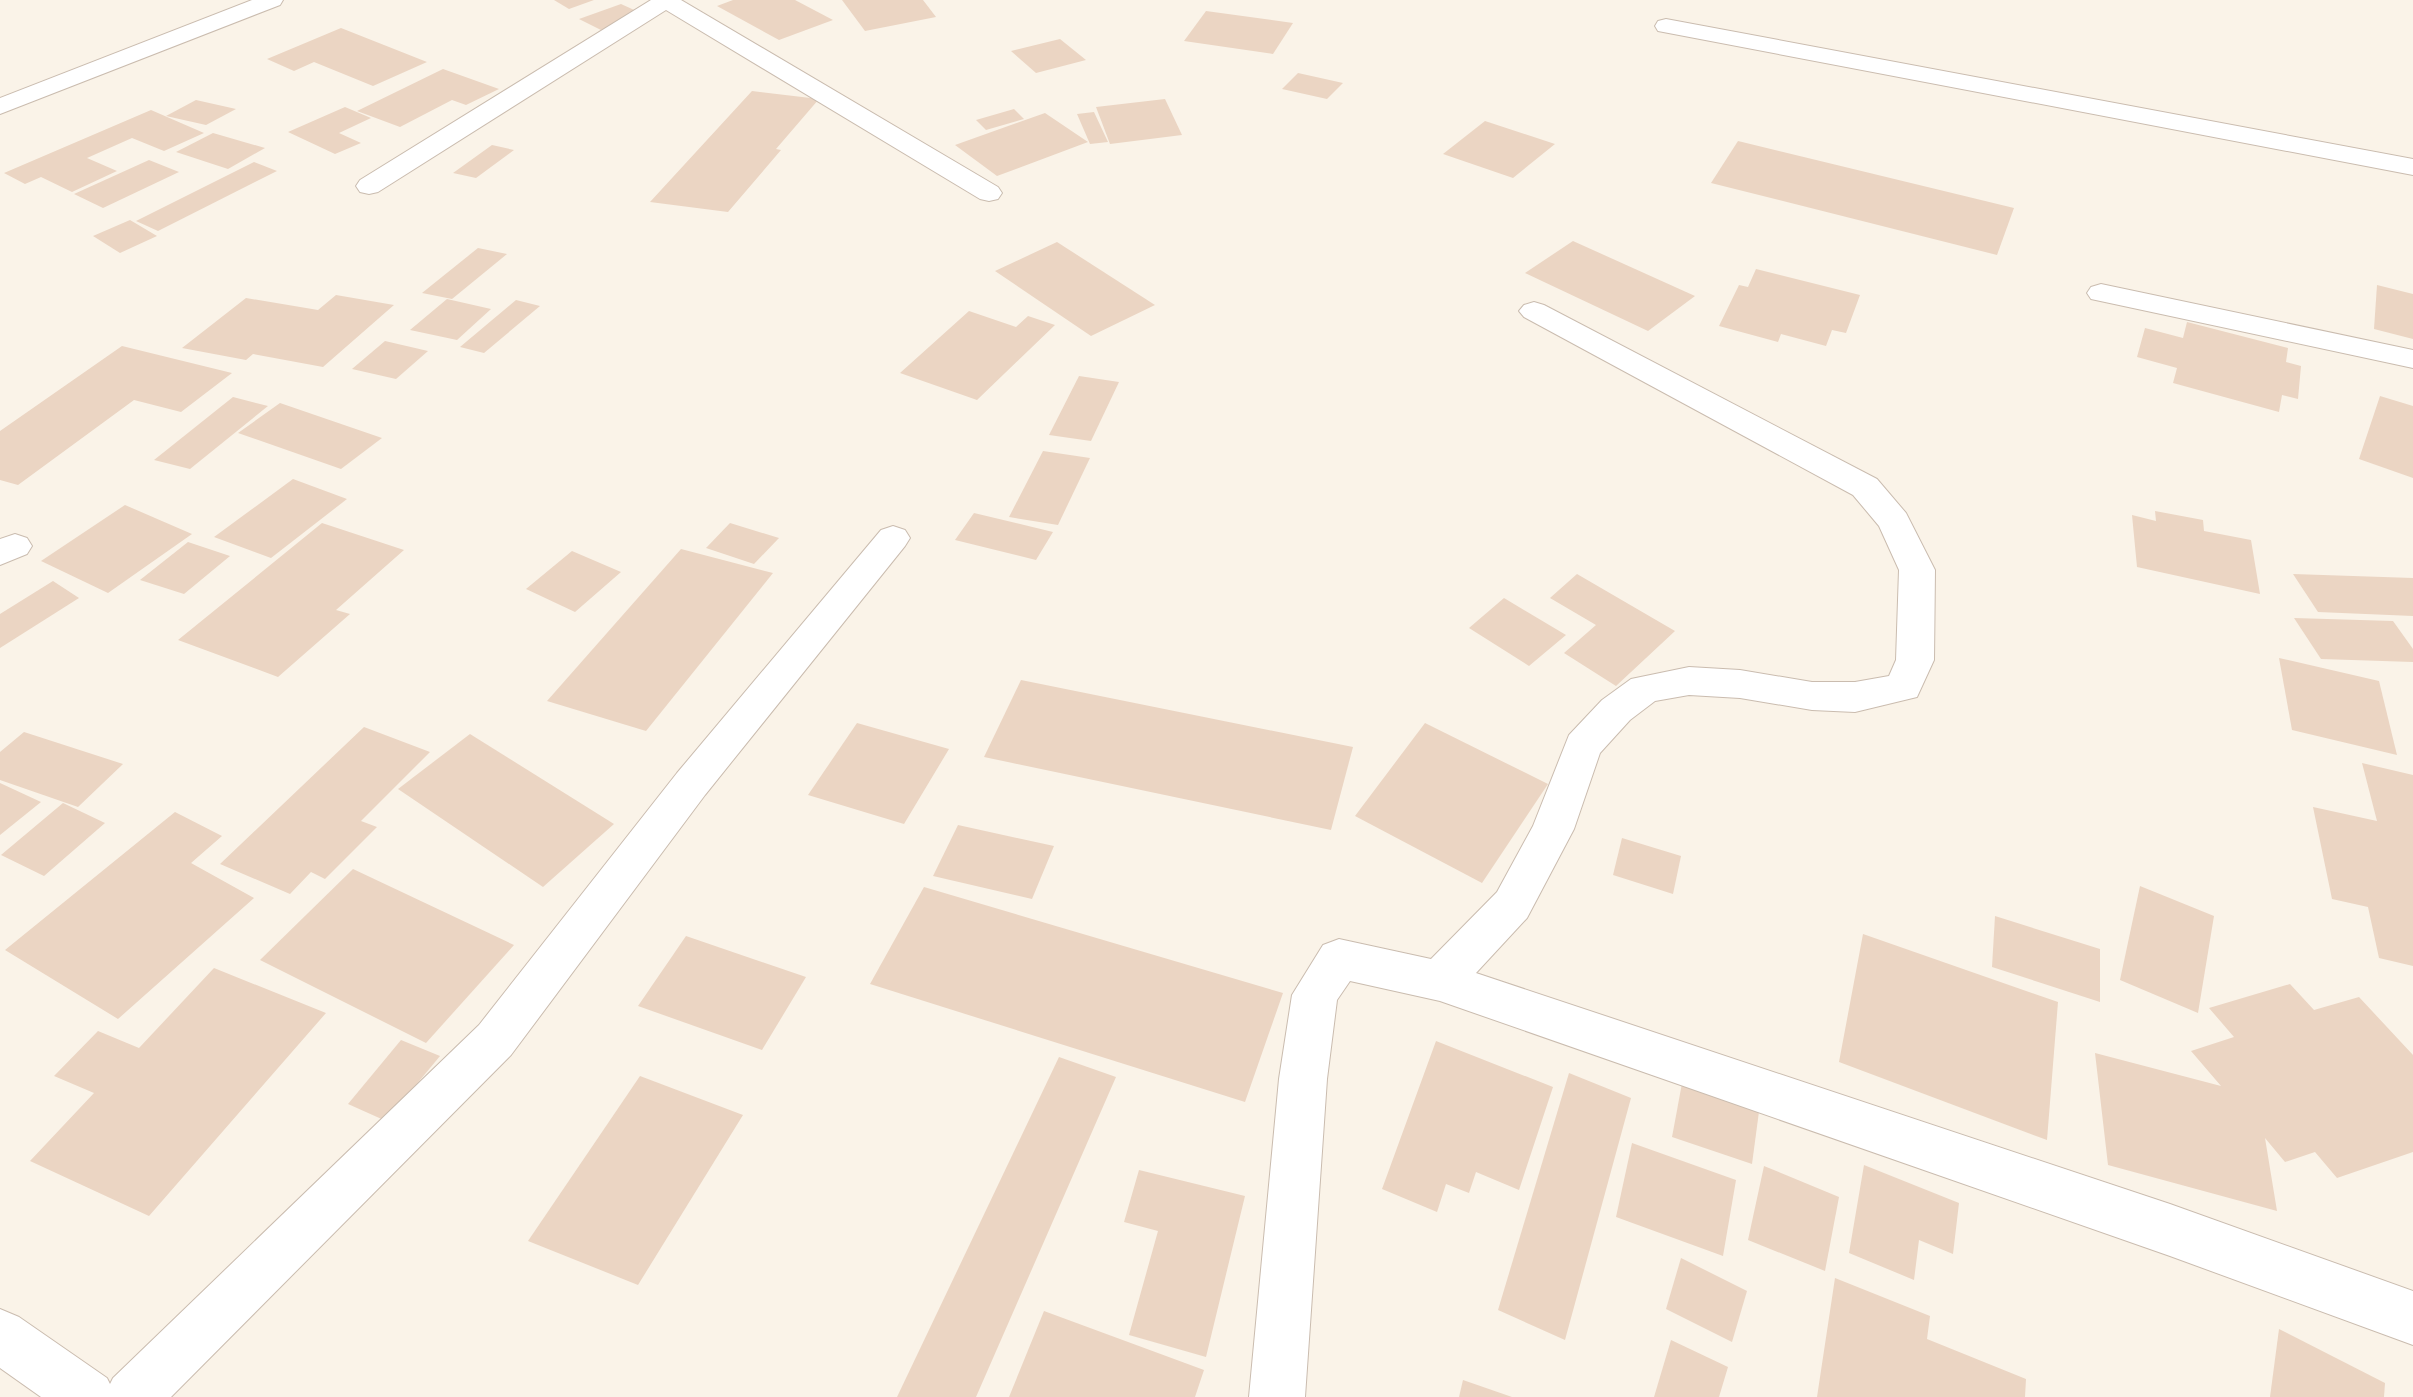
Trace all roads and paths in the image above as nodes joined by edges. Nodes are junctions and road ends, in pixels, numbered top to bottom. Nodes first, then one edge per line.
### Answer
1 (272, 0) edge
2 (665, 0) edge
3 (1666, 26) dead end
4 (0, 107) edge
5 (2413, 167) edge
6 (369, 186) dead end
7 (989, 193) dead end
8 (2101, 293) dead end
9 (1534, 311) dead end
10 (2413, 359) edge
11 (893, 538) dead end
12 (1440, 981) junction
13 (2413, 1318) edge
14 (0, 1336) edge
15 (88, 1397) edge
16 (132, 1397) edge
17 (1277, 1397) edge

1 - 4 street
2 - 6 street
2 - 7 street
3 - 5 street
8 - 10 street
9 - 12 street
11 - 16 street
12 - 13 street
12 - 17 street
14 - 15 street

